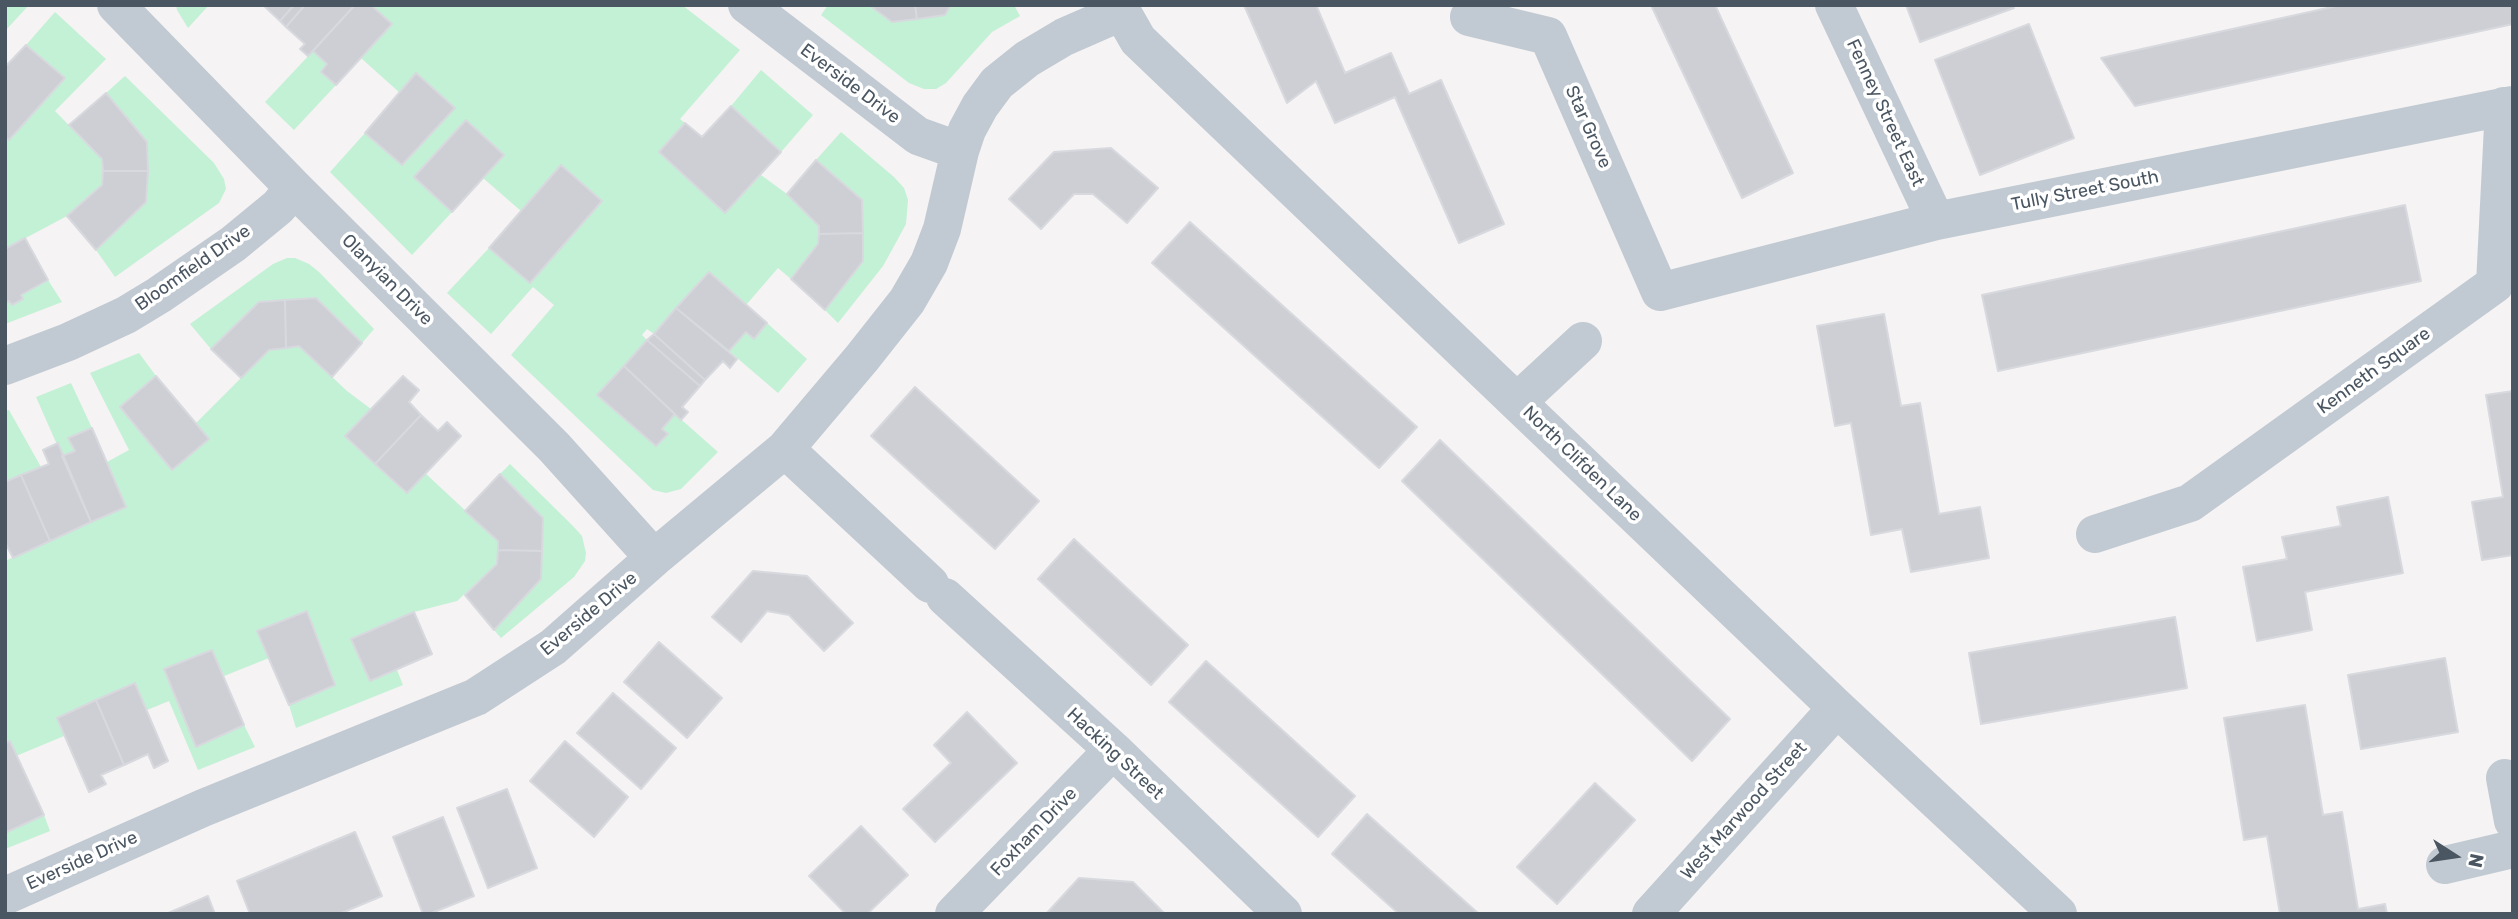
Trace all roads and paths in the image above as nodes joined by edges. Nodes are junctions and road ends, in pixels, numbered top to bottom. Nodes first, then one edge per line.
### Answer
1 (116, 5) edge
2 (747, 5) edge
3 (1834, 5) edge
4 (1119, 9) edge
5 (1469, 17) dead end
6 (2508, 105) edge
7 (960, 150) junction
8 (294, 188) junction
9 (1936, 221) junction
10 (1660, 292) joint
11 (1583, 341) dead end
12 (5, 366) edge
13 (1517, 402) junction
14 (785, 449) junction
15 (2095, 534) dead end
16 (654, 558) junction
17 (1837, 708) junction
18 (1113, 750) junction
19 (2505, 778) dead end
20 (2513, 821) edge
21 (2513, 849) edge
22 (2445, 865) dead end
23 (5, 896) edge
24 (954, 914) edge
25 (1283, 914) edge
26 (1651, 914) edge
27 (2058, 914) edge

1 - 8 street, Olanyian Drive
2 - 7 street, Everside Drive
3 - 9 street, Fenney Street East
4 - 7 street, Everside Drive
4 - 13 street, North Clifden Lane
5 - 10 street, Star Grove
6 - 9 street, Tully Street South
6 - 15 street, Kenneth Square
7 - 14 street, Everside Drive
8 - 12 street, Bloomfield Drive
8 - 16 street, Olanyian Drive
9 - 10 street, Tully Street South
11 - 13 street
13 - 17 street, North Clifden Lane
14 - 16 street, Everside Drive
14 - 18 street, Hacking Street
16 - 23 street, Everside Drive
17 - 26 street, West Marwood Street
17 - 27 street, North Clifden Lane
18 - 24 street, Foxham Drive
18 - 25 street, Hacking Street
19 - 20 street
21 - 22 street

